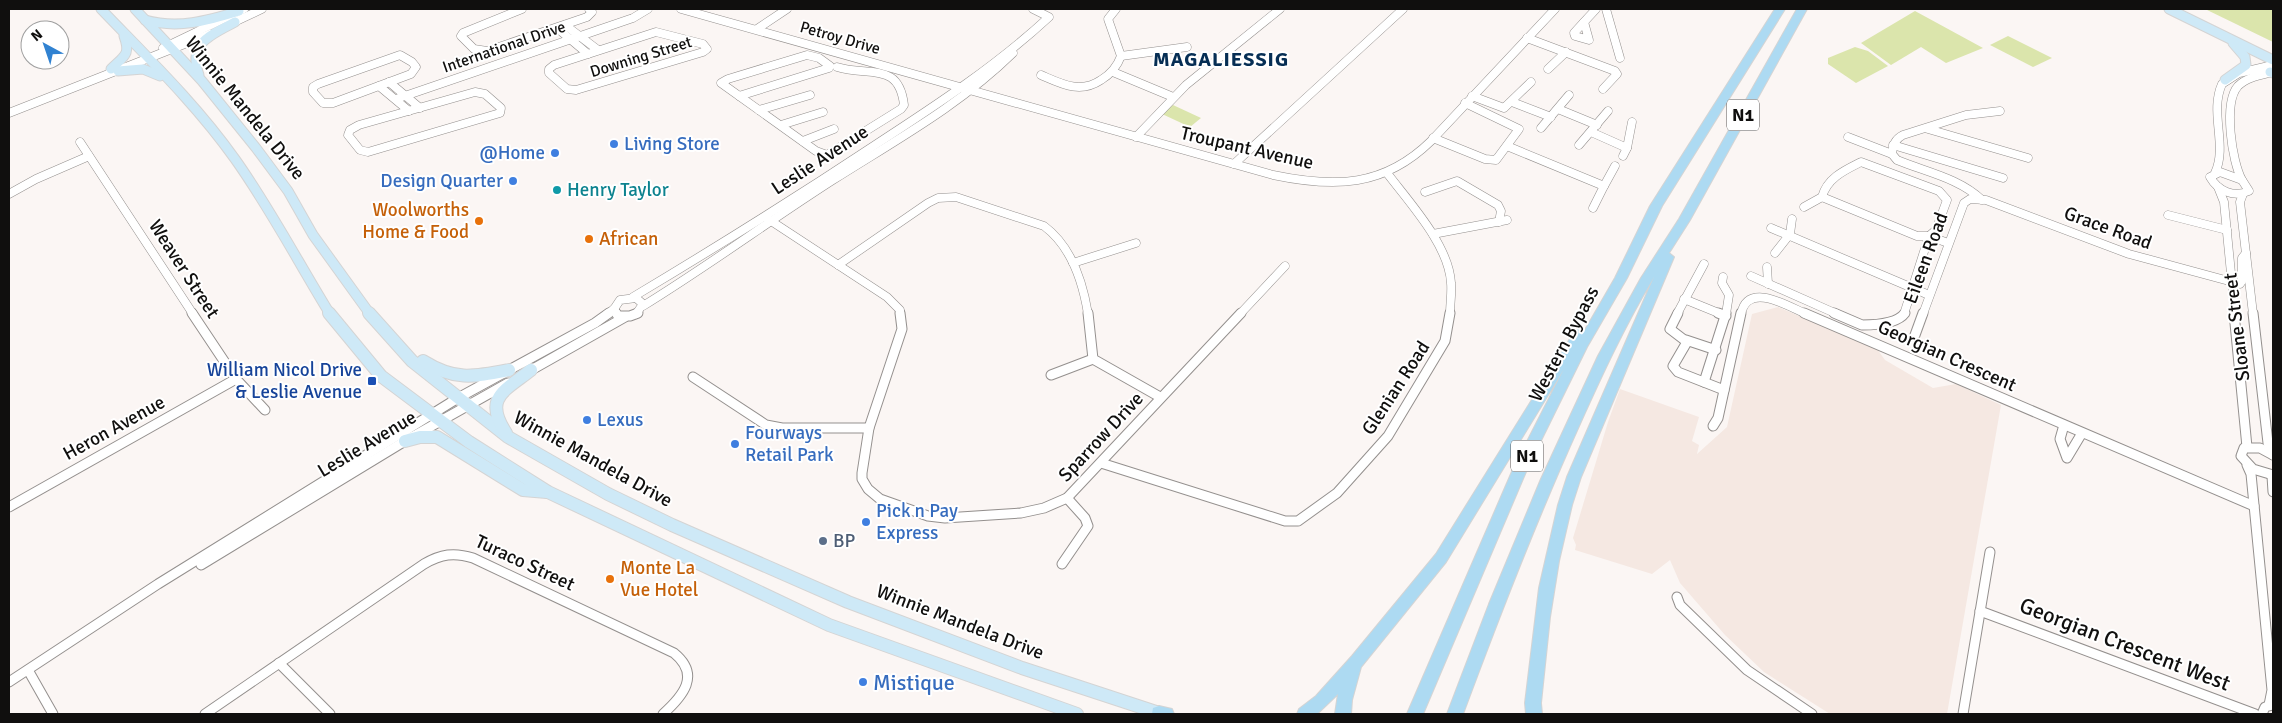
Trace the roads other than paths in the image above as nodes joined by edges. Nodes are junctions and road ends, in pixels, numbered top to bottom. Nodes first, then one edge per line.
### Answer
1 (101, 9) edge
2 (135, 9) edge
3 (262, 9) edge
4 (522, 9) edge
5 (589, 9) edge
6 (648, 9) edge
7 (681, 9) edge
8 (787, 9) edge
9 (1035, 9) edge
10 (1116, 9) edge
11 (1280, 9) edge
12 (1403, 9) edge
13 (1555, 9) edge
14 (1596, 9) edge
15 (1606, 9) edge
16 (1780, 9) edge
17 (1802, 9) edge
18 (2169, 9) edge
19 (2185, 9) edge
20 (241, 10) edge
21 (145, 20) junction
22 (235, 22) junction
23 (1584, 22) dead end
24 (565, 25) junction
25 (557, 28) junction
26 (757, 29) junction
27 (124, 34) junction
28 (2221, 34) junction
29 (579, 36) junction
30 (1527, 38) junction
31 (571, 39) junction
32 (1021, 43) junction
33 (1187, 47) dead end
34 (170, 48) junction
35 (598, 50) junction
36 (2273, 51) edge
37 (1566, 52) junction
38 (588, 54) junction
39 (847, 54) junction
40 (1120, 56) junction
41 (146, 58) junction
42 (1620, 58) dead end
43 (2273, 60) edge
44 (833, 66) junction
45 (1548, 69) dead end
46 (114, 70) junction
47 (2272, 71) edge
48 (1113, 72) junction
49 (1041, 75) dead end
50 (169, 79) junction
51 (2225, 80) junction
52 (202, 81) junction
53 (389, 82) junction
54 (1531, 82) dead end
55 (379, 86) junction
56 (962, 87) junction
57 (1602, 89) dead end
58 (974, 90) junction
59 (810, 94) dead end
60 (405, 95) junction
61 (1570, 95) dead end
62 (739, 96) junction
63 (1472, 96) junction
64 (1173, 97) junction
65 (396, 99) junction
66 (1512, 102) junction
67 (1465, 103) junction
68 (420, 108) junction
69 (1558, 109) junction
70 (759, 110) junction
71 (1608, 110) dead end
72 (9, 111) edge
73 (410, 111) junction
74 (2000, 111) dead end
75 (823, 112) dead end
76 (1551, 116) junction
77 (1632, 122) dead end
78 (781, 125) junction
79 (1597, 125) junction
80 (834, 128) dead end
81 (1541, 128) dead end
82 (1928, 129) junction
83 (1591, 132) junction
84 (1136, 137) junction
85 (1848, 137) dead end
86 (1433, 138) junction
87 (803, 141) junction
88 (80, 142) dead end
89 (1893, 145) junction
90 (1507, 146) junction
91 (1579, 146) dead end
92 (1626, 148) junction
93 (1892, 154) junction
94 (89, 156) junction
95 (1623, 156) dead end
96 (2028, 158) dead end
97 (1234, 164) junction
98 (1615, 166) dead end
99 (1387, 173) junction
100 (2215, 173) junction
101 (1904, 178) junction
102 (2003, 178) dead end
103 (2242, 180) junction
104 (1604, 186) junction
105 (1901, 186) dead end
106 (2218, 187) junction
107 (1425, 192) dead end
108 (9, 194) edge
109 (2243, 194) junction
110 (1822, 197) junction
111 (1978, 200) junction
112 (1656, 206) junction
113 (1804, 207) dead end
114 (1593, 208) dead end
115 (2225, 209) junction
116 (2241, 210) junction
117 (2168, 215) dead end
118 (1684, 220) junction
119 (1792, 220) dead end
120 (768, 222) junction
121 (2242, 223) junction
122 (1771, 228) dead end
123 (2227, 230) junction
124 (1433, 234) junction
125 (1789, 236) junction
126 (1929, 236) junction
127 (1136, 243) dead end
128 (1948, 243) junction
129 (1775, 253) dead end
130 (2246, 253) junction
131 (1074, 263) junction
132 (1704, 264) dead end
133 (838, 265) junction
134 (1285, 266) dead end
135 (1767, 267) dead end
136 (1751, 276) dead end
137 (1723, 277) dead end
138 (2233, 282) junction
139 (1768, 284) junction
140 (1912, 288) junction
141 (1929, 294) junction
142 (633, 297) junction
143 (1684, 300) junction
144 (643, 306) junction
145 (614, 309) junction
146 (1726, 316) junction
147 (625, 317) junction
148 (1915, 335) dead end
149 (392, 340) junction
150 (1686, 340) junction
151 (1716, 350) junction
152 (1093, 359) junction
153 (509, 370) junction
154 (531, 370) junction
155 (1051, 375) dead end
156 (693, 377) dead end
157 (236, 379) junction
158 (1704, 382) junction
159 (1724, 390) junction
160 (1160, 397) junction
161 (463, 402) junction
162 (265, 410) dead end
163 (436, 418) junction
164 (2064, 425) junction
165 (1713, 426) dead end
166 (869, 428) junction
167 (2082, 433) junction
168 (508, 437) junction
169 (404, 441) junction
170 (2247, 447) junction
171 (2273, 455) edge
172 (1101, 463) junction
173 (2247, 465) junction
174 (2273, 476) edge
175 (548, 492) junction
176 (2273, 492) edge
177 (1067, 498) junction
178 (2254, 506) junction
179 (9, 507) edge
180 (1990, 552) dead end
181 (1062, 564) dead end
182 (1677, 596) dead end
183 (128, 604) junction
184 (1980, 611) junction
185 (1357, 661) junction
186 (279, 663) junction
187 (28, 670) junction
188 (9, 682) edge
189 (2268, 708) edge
190 (1532, 710) edge
191 (53, 714) edge
192 (205, 714) edge
193 (330, 714) edge
194 (663, 714) edge
195 (1077, 714) edge
196 (1162, 714) edge
197 (1306, 714) edge
198 (1343, 714) edge
199 (1415, 714) edge
200 (1455, 714) edge
201 (1812, 714) edge
202 (1963, 714) edge
203 (2255, 714) edge

1 - 27 main road, Winnie Mandela Drive
2 - 21 main road, Winnie Mandela Drive
3 - 22 street
4 - 25 street
5 - 24 street
6 - 29 street, International Drive
7 - 26 street, Petroy Drive
8 - 26 street
9 - 32 street, Leslie Avenue
10 - 40 street
11 - 64 street
12 - 97 street
13 - 30 street, Troupant Avenue
14 - 23 street
15 - 42 street
16 - 112 highway, Western Bypass / N1
17 - 118 highway, N1
18 - 28 main road
19 - 36 main road
20 - 21 main road
20 - 34 street
21 - 34 main road, Winnie Mandela Drive
22 - 34 street
22 - 52 main road
24 - 25 street
24 - 29 street, Downing Street
25 - 31 street, Downing Street
26 - 39 street, Petroy Drive
27 - 41 main road, Winnie Mandela Drive
27 - 46 main road
28 - 43 main road
28 - 51 main road
29 - 31 street, International Drive
29 - 35 street, Downing Street
30 - 37 street
30 - 63 street, Troupant Avenue
31 - 38 street, Downing Street
31 - 60 street, International Drive
32 - 56 street, Leslie Avenue
32 - 58 street, Leslie Avenue
33 - 40 street
34 - 41 street
34 - 52 main road, Winnie Mandela Drive
35 - 38 street, Downing Street
35 - 38 street, Downing Street
37 - 45 street
37 - 57 street
39 - 44 street
39 - 56 street, Petroy Drive
40 - 48 street
41 - 46 street
41 - 50 main road, Winnie Mandela Drive
44 - 62 street
44 - 62 street
44 - 87 street
46 - 50 main road
46 - 72 street
47 - 51 street
47 - 103 street
48 - 49 street
48 - 64 street
50 - 163 main road, Winnie Mandela Drive
51 - 100 street
52 - 149 main road, Winnie Mandela Drive
53 - 55 street
53 - 55 street
53 - 60 street
54 - 66 street
55 - 65 street
56 - 58 street, Troupant Avenue
56 - 120 street, Leslie Avenue
58 - 84 street, Troupant Avenue
58 - 120 street, Leslie Avenue
59 - 70 street
60 - 65 street, International Drive
60 - 68 street
61 - 69 street
62 - 70 street
63 - 66 street
63 - 67 street, Troupant Avenue
64 - 84 street
65 - 73 street
66 - 76 street
67 - 86 street, Troupant Avenue
67 - 90 street
68 - 73 street
68 - 73 street
69 - 76 street
69 - 79 street
70 - 78 street
71 - 79 street
74 - 82 street
75 - 78 street
76 - 81 street
77 - 92 street
78 - 87 street
79 - 83 street
80 - 87 street
82 - 89 street
82 - 96 street
83 - 91 street
83 - 92 street
84 - 97 street, Troupant Avenue
85 - 93 street
86 - 90 street
86 - 99 street, Troupant Avenue
88 - 94 street, Weaver Street
89 - 93 street
89 - 102 street
90 - 104 street
92 - 95 street
93 - 111 street
94 - 108 street
94 - 157 street, Weaver Street
97 - 99 street, Troupant Avenue
98 - 104 street
99 - 124 street, Glenian Road
100 - 103 street
100 - 106 street, Sloane Street
101 - 105 street
101 - 110 street
101 - 126 street
103 - 109 street, Sloane Street
104 - 114 street
106 - 109 street
106 - 115 street, Sloane Street
107 - 124 street
109 - 116 street, Sloane Street
110 - 113 street
110 - 126 street
111 - 128 street, Eileen Road
111 - 138 street, Grace Road
112 - 185 highway
112 - 199 highway, Western Bypass / N1
115 - 116 street
115 - 123 street, Sloane Street
116 - 121 street, Sloane Street
117 - 123 street
118 - 190 highway
118 - 200 highway, N1
119 - 125 street
120 - 133 street, Sparrow Drive
120 - 142 street, Leslie Avenue
120 - 144 street, Leslie Avenue
121 - 123 street
121 - 130 street, Sloane Street
122 - 125 street
123 - 138 street, Sloane Street
124 - 172 street, Glenian Road
125 - 129 street
125 - 140 street
126 - 128 street
126 - 140 street
127 - 131 street
128 - 141 street, Eileen Road
130 - 138 street
130 - 171 street, Sloane Street
131 - 133 street
131 - 152 street
132 - 143 street
133 - 166 street, Sparrow Drive
134 - 160 street, Sparrow Drive
135 - 139 street
136 - 139 street
137 - 146 street
138 - 170 street, Sloane Street
139 - 140 street
140 - 141 street
141 - 148 street, Eileen Road
142 - 144 street
142 - 145 street
143 - 146 street
143 - 150 street
144 - 147 street
145 - 147 street
145 - 153 street, Leslie Avenue
146 - 151 street
147 - 154 street, Leslie Avenue
149 - 153 main road
149 - 161 main road, Winnie Mandela Drive
150 - 151 street
150 - 158 street
151 - 158 street
152 - 155 street
152 - 160 street
153 - 161 street, Leslie Avenue
154 - 161 street, Leslie Avenue
154 - 168 main road
156 - 166 street
157 - 162 street, Weaver Street
157 - 179 street, Heron Avenue
158 - 159 street
159 - 164 street, Georgian Crescent
159 - 165 street, Georgian Crescent
160 - 172 street, Sparrow Drive
161 - 163 street, Leslie Avenue
161 - 168 main road, Winnie Mandela Drive
163 - 169 street, Leslie Avenue
163 - 175 main road, Winnie Mandela Drive
163 - 183 street, Leslie Avenue
164 - 167 street, Georgian Crescent
164 - 167 street
166 - 177 street, Sparrow Drive
167 - 178 street, Georgian Crescent
168 - 196 main road, Winnie Mandela Drive
169 - 175 main road
169 - 183 street, Leslie Avenue
170 - 171 street
170 - 173 street
172 - 177 street, Sparrow Drive
173 - 174 street
173 - 178 street
174 - 176 street
175 - 195 main road, Winnie Mandela Drive
177 - 181 street
178 - 189 street
180 - 184 street
182 - 201 street
183 - 187 street, Leslie Avenue
184 - 202 street
184 - 203 street, Georgian Crescent West
185 - 197 highway
185 - 198 highway
186 - 192 street, Turaco Street
186 - 193 street
186 - 194 street, Turaco Street
187 - 188 street, Leslie Avenue
187 - 191 street

